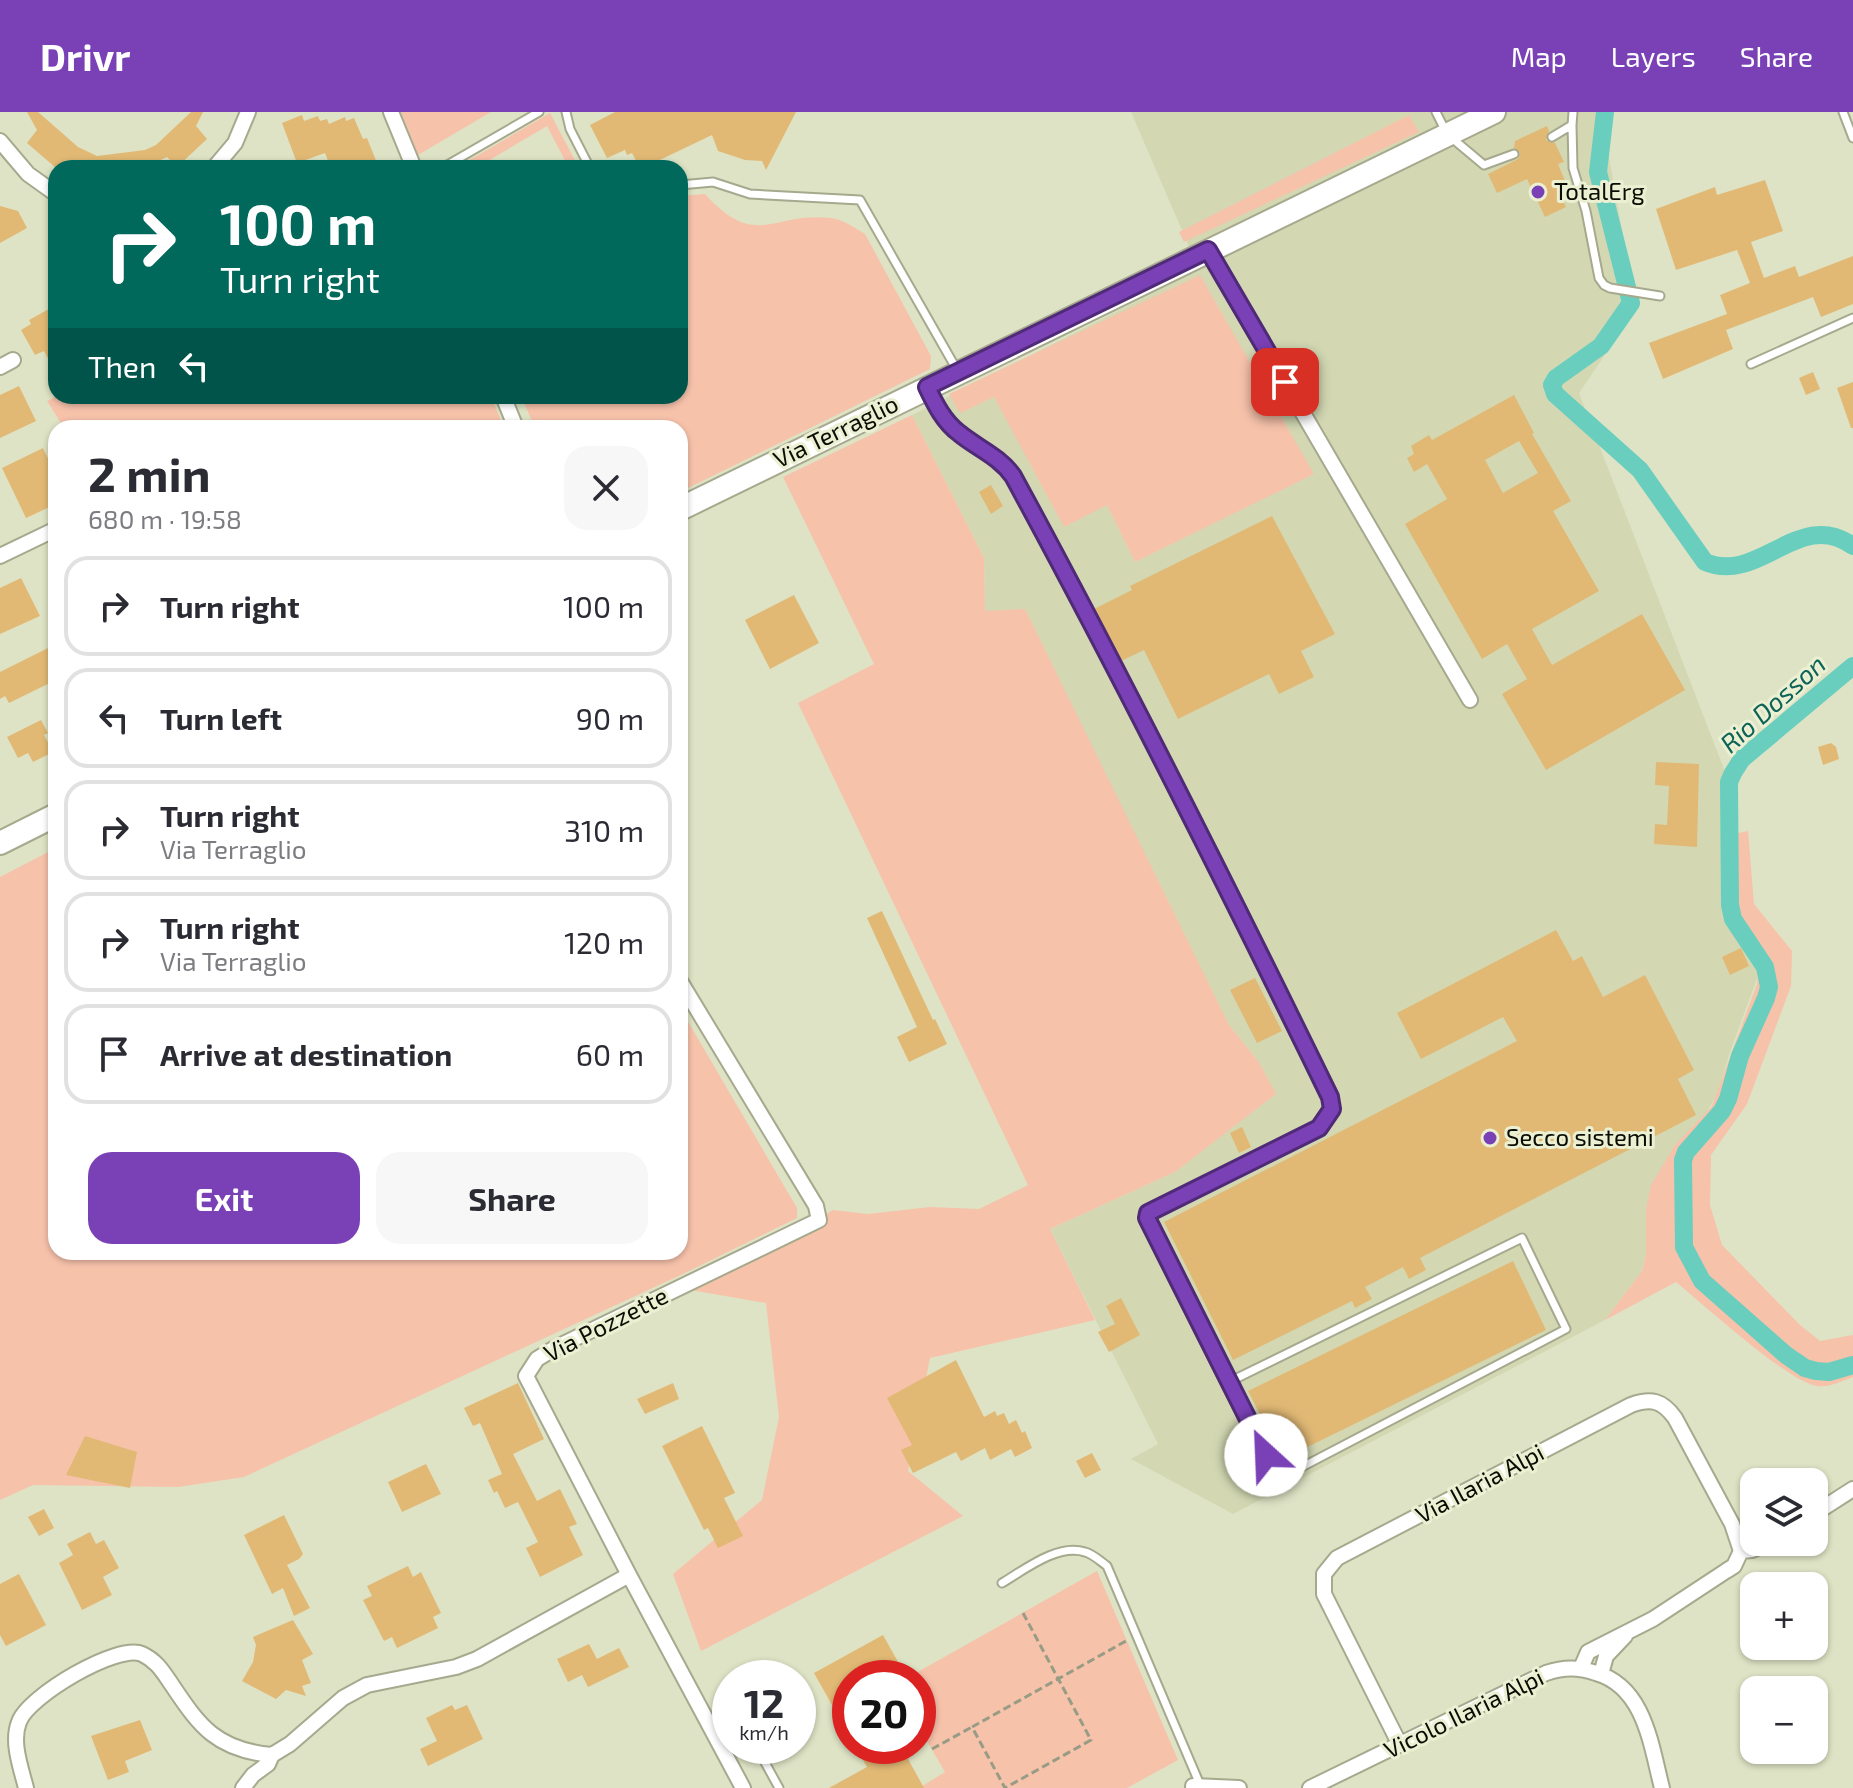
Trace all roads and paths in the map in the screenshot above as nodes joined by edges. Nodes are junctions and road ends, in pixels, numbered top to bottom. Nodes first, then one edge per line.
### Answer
1 (248, 112) edge
2 (391, 112) edge
3 (539, 112) edge
4 (566, 112) edge
5 (1436, 112) edge
6 (1494, 112) edge
7 (1573, 112) edge
8 (1843, 112) edge
9 (1572, 125) junction
10 (1447, 134) junction
11 (1552, 137) dead end
12 (1853, 138) edge
13 (0, 141) edge
14 (1514, 154) dead end
15 (221, 160) edge
16 (411, 160) edge
17 (456, 160) edge
18 (586, 160) edge
19 (688, 184) edge
20 (48, 188) edge
21 (1208, 250) junction
22 (1660, 296) dead end
23 (1853, 318) edge
24 (1751, 364) dead end
25 (959, 372) junction
26 (927, 387) junction
27 (688, 505) edge
28 (48, 533) edge
29 (0, 556) edge
30 (1470, 700) dead end
31 (48, 819) edge
32 (0, 843) edge
33 (688, 994) edge
34 (1231, 1381) junction
35 (1853, 1489) edge
36 (1828, 1505) edge
37 (1740, 1548) edge
38 (1740, 1553) edge
39 (629, 1575) junction
40 (1002, 1583) dead end
41 (1023, 1613) dead end
42 (1634, 1628) junction
43 (1136, 1635) junction
44 (1581, 1668) junction
45 (1601, 1674) junction
46 (1058, 1678) junction
47 (972, 1727) junction
48 (1400, 1745) junction
49 (936, 1747) edge
50 (272, 1755) junction
51 (766, 1764) edge
52 (1193, 1787) edge
53 (26, 1788) edge
54 (243, 1788) edge
55 (743, 1788) edge
56 (779, 1788) edge
57 (1239, 1788) edge
58 (1310, 1788) edge
59 (1662, 1788) edge

1 - 15 street
2 - 16 street
3 - 17 lane
4 - 18 lane
5 - 10 lane
6 - 10 main road, Via Terraglio
7 - 9 lane
8 - 12 lane
9 - 11 lane
9 - 22 lane
10 - 14 lane
10 - 21 main road, Via Terraglio
13 - 20 street
19 - 25 lane
21 - 25 main road, Via Terraglio
21 - 30 street
23 - 24 lane
25 - 26 main road, Via Terraglio
26 - 27 main road, Via Terraglio
26 - 34 lane
28 - 29 street
31 - 32 main road
33 - 39 street, Via Pozzette
34 - 34 lane
35 - 36 street
37 - 48 street, Via Ilaria Alpi
38 - 42 street
39 - 50 street
39 - 55 street, Via Pozzette
40 - 43 lane
41 - 46 path
42 - 44 street
42 - 45 street
43 - 46 path
43 - 52 lane
44 - 45 street
44 - 48 street, Vicolo Ilaria Alpi
45 - 59 street
46 - 47 path
46 - 47 path
47 - 49 path
48 - 58 street, Vicolo Ilaria Alpi
50 - 53 street
50 - 54 street
51 - 56 lane
52 - 57 street

